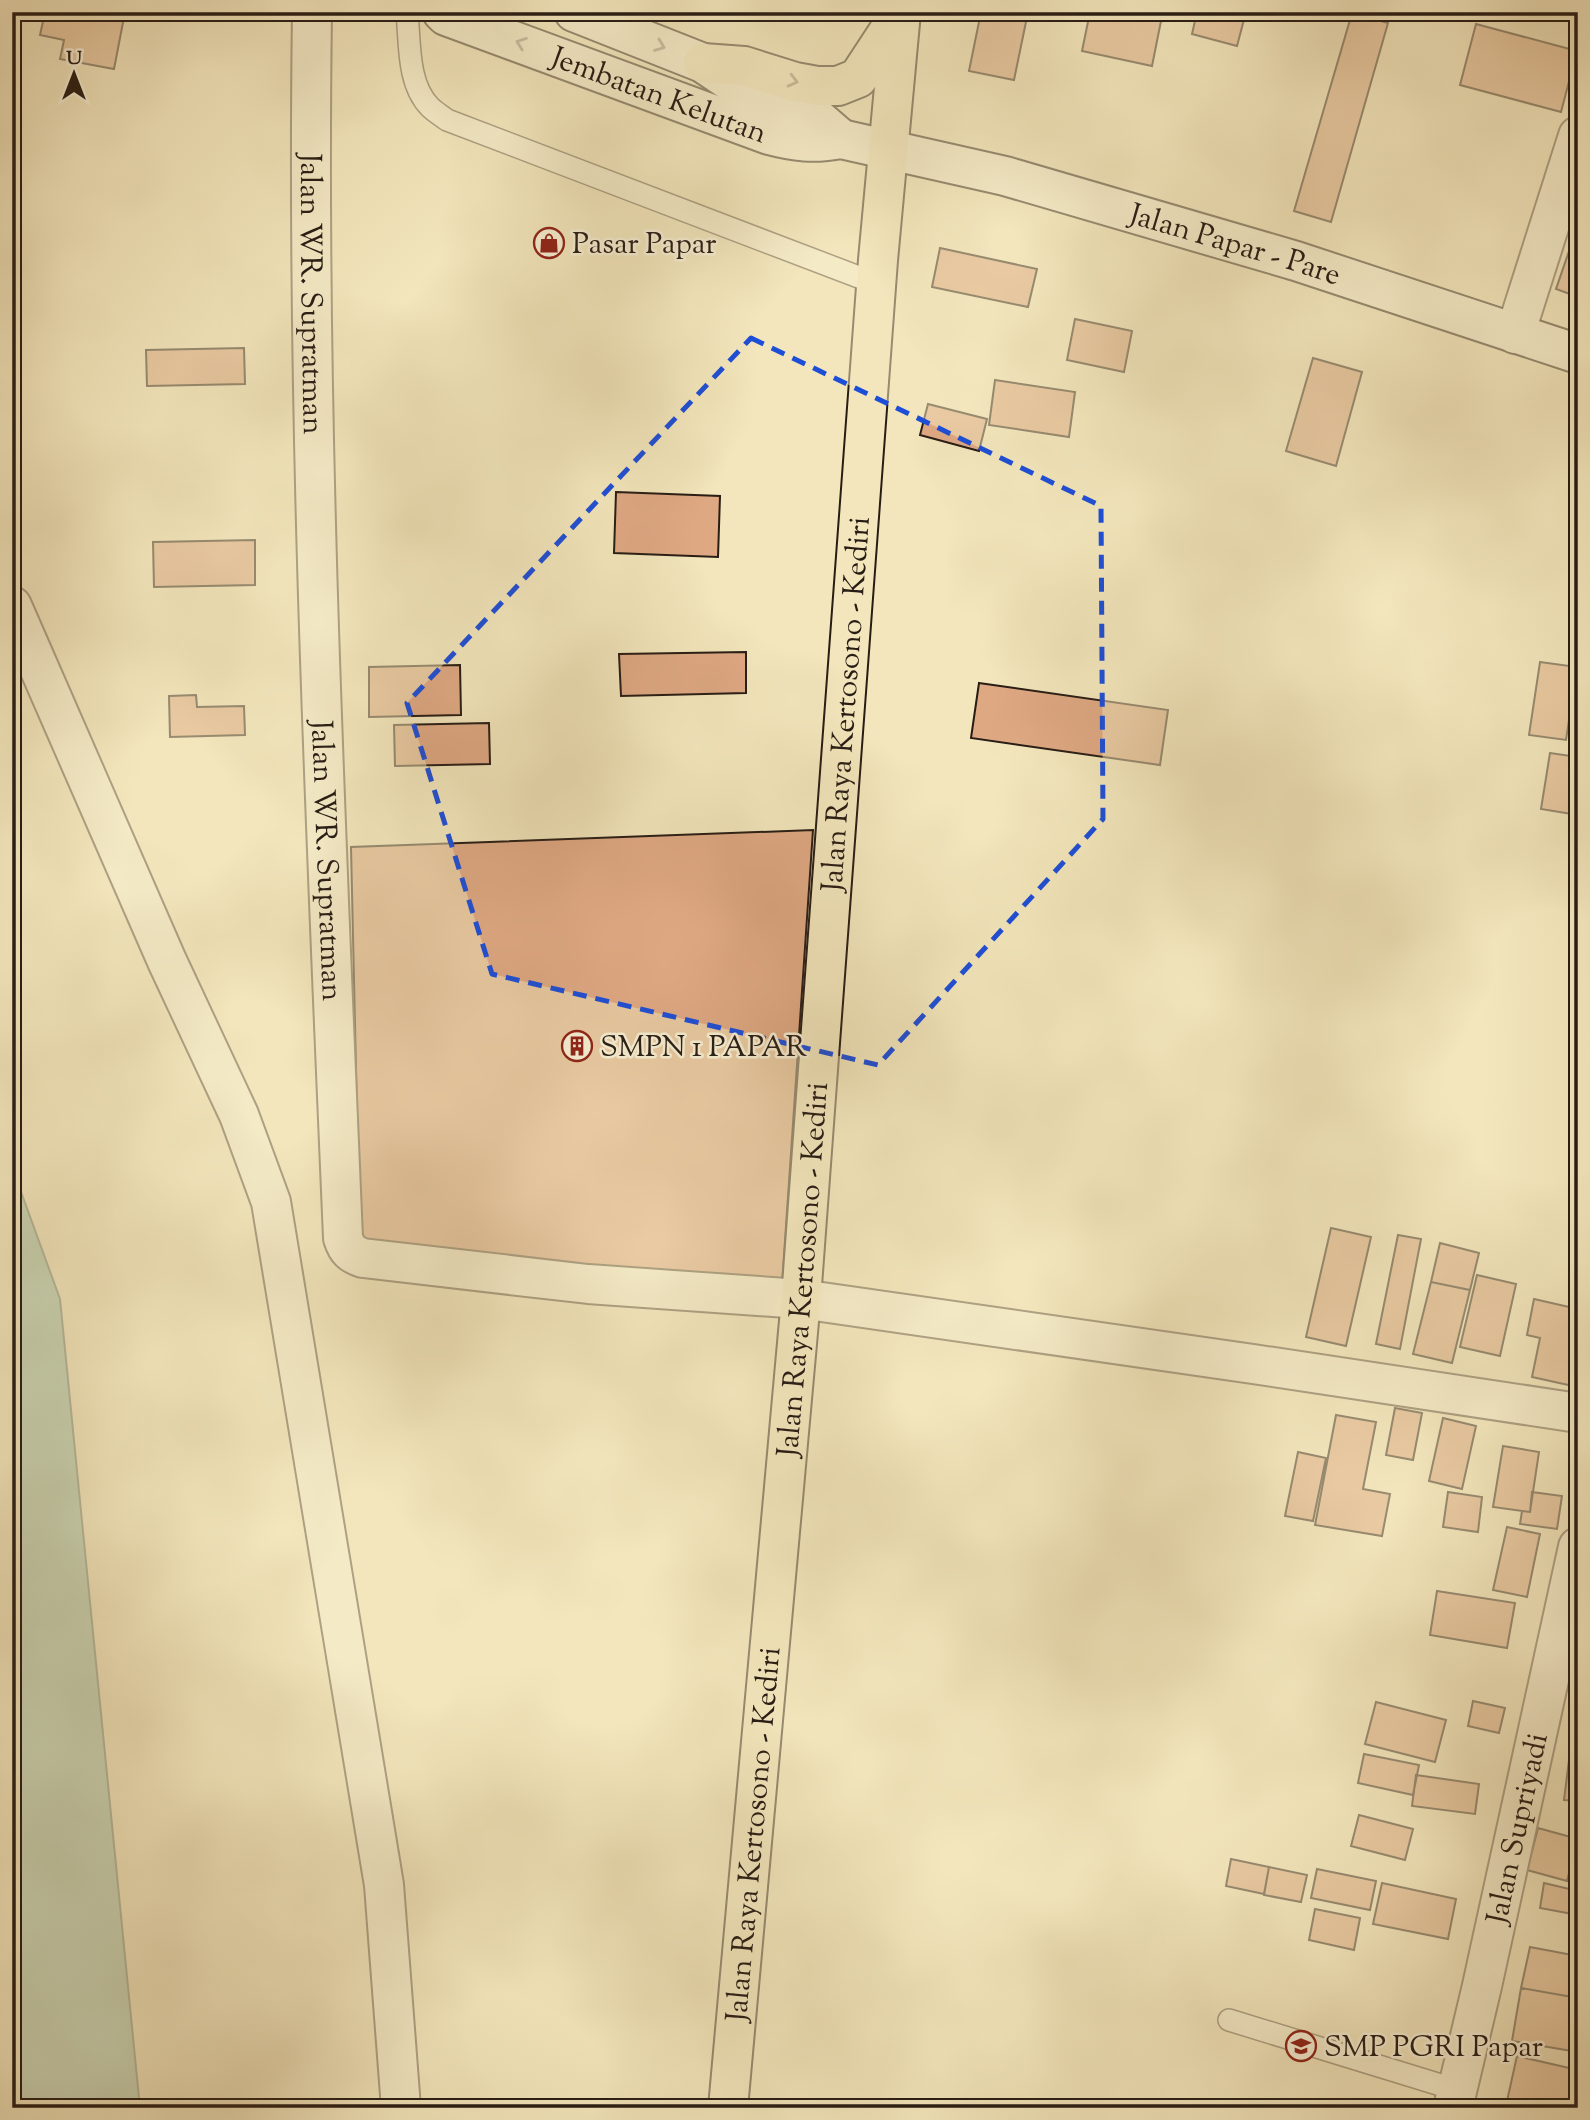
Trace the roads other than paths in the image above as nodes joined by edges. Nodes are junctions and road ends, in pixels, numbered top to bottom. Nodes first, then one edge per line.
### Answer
1 (312, 12) edge
2 (407, 12) edge
3 (442, 12) edge
4 (574, 12) edge
5 (901, 13) edge
6 (703, 63) junction
7 (1578, 136) edge
8 (841, 139) junction
9 (888, 151) junction
10 (877, 284) junction
11 (1515, 334) junction
12 (1578, 354) edge
13 (12, 606) edge
14 (801, 1299) junction
15 (1578, 1413) edge
16 (1578, 1546) edge
17 (1229, 2020) dead end
18 (1455, 2099) edge
19 (401, 2108) edge
20 (728, 2108) edge

1 - 14 street, Jalan WR. Supratman
2 - 10 lane
8 -> 3 street, Jembatan Kelutan
4 -> 6 street, Jembatan Kelutan
6 -> 5 highway
5 - 9 highway, Jalan Raya Kertosono - Kediri
6 - 8 street, Jembatan Kelutan
7 - 11 street
8 - 9 street, Jembatan Kelutan
9 - 10 highway, Jalan Raya Kertosono - Kediri
9 - 11 street, Jalan Papar - Pare
10 - 14 highway, Jalan Raya Kertosono - Kediri
11 - 12 street, Jalan Papar - Pare
13 - 19 street
14 - 15 street
14 - 20 highway, Jalan Raya Kertosono - Kediri
16 - 18 street, Jalan Supriyadi
17 - 18 lane

